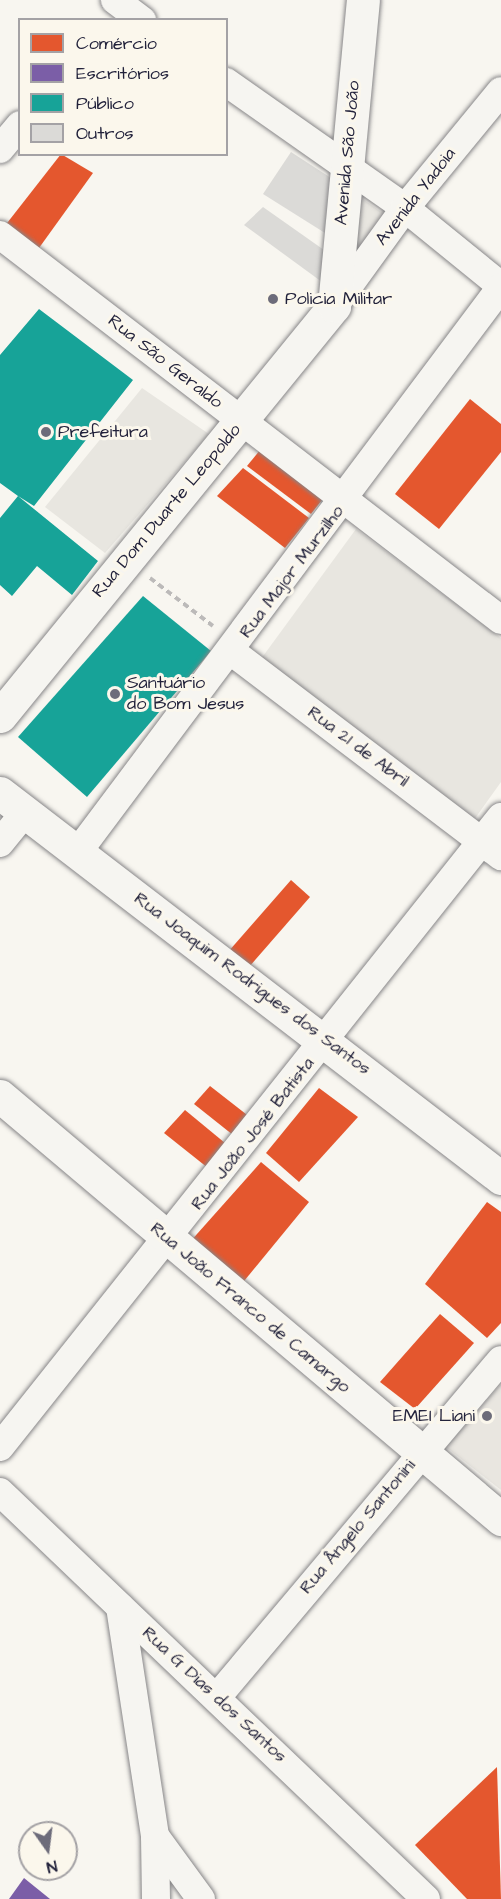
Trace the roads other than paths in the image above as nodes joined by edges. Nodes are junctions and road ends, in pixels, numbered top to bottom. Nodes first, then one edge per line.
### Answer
1 (363, 0) edge
2 (114, 5) edge
3 (138, 18) edge
4 (228, 83) edge
5 (501, 91) edge
6 (18, 127) edge
7 (0, 149) edge
8 (347, 171) junction
9 (405, 208) junction
10 (0, 235) edge
11 (501, 286) edge
12 (334, 306) junction
13 (242, 421) junction
14 (345, 500) junction
15 (501, 620) edge
16 (235, 648) junction
17 (0, 716) edge
18 (12, 803) edge
19 (501, 817) edge
20 (0, 843) edge
21 (492, 849) edge
22 (77, 853) junction
23 (328, 1040) junction
24 (0, 1096) edge
25 (501, 1178) edge
26 (168, 1241) junction
27 (501, 1360) edge
28 (0, 1447) edge
29 (422, 1450) junction
30 (0, 1492) edge
31 (501, 1519) edge
32 (120, 1607) junction
33 (218, 1696) junction
34 (155, 1836) junction
35 (156, 1899) edge
36 (201, 1899) edge
37 (426, 1899) edge

1 - 8 street, Avenida São João
2 - 3 street
4 - 8 street
5 - 9 street, Avenida Yadoia
6 - 7 street
8 - 9 street
8 - 12 street, Avenida São João
9 - 11 street
9 - 12 street, Avenida Yadoia
10 - 13 street, Rua São Geraldo
11 - 14 street, Rua Major Murzilho
12 - 13 street, Rua Dom Duarte Leopoldo
13 - 14 street, Rua São Geraldo
13 - 17 street, Rua Dom Duarte Leopoldo
14 - 15 street, Rua São Geraldo
14 - 16 street, Rua Major Murzilho
16 - 21 street, Rua 21 de Abril
16 - 22 street, Rua Major Murzilho
18 - 20 street
18 - 22 street, Rua Joaquim Rodrigues dos Santos
19 - 21 street, Rua João José Batista
21 - 23 street, Rua João José Batista
22 - 23 street, Rua Joaquim Rodrigues dos Santos
23 - 25 street, Rua Joaquim Rodrigues dos Santos
23 - 26 street, Rua João José Batista
24 - 26 street, Rua João Franco de Camargo
26 - 28 street, Rua João José Batista
26 - 29 street, Rua João Franco de Camargo
27 - 29 street, Rua Ângelo Santonini
29 - 31 street, Rua João Franco de Camargo
29 - 33 street, Rua Ângelo Santonini
30 - 32 street, Rua G Dias dos Santos
32 - 33 street, Rua G Dias dos Santos
32 - 34 street
33 - 37 street, Rua G Dias dos Santos
34 - 35 street
34 - 36 street

